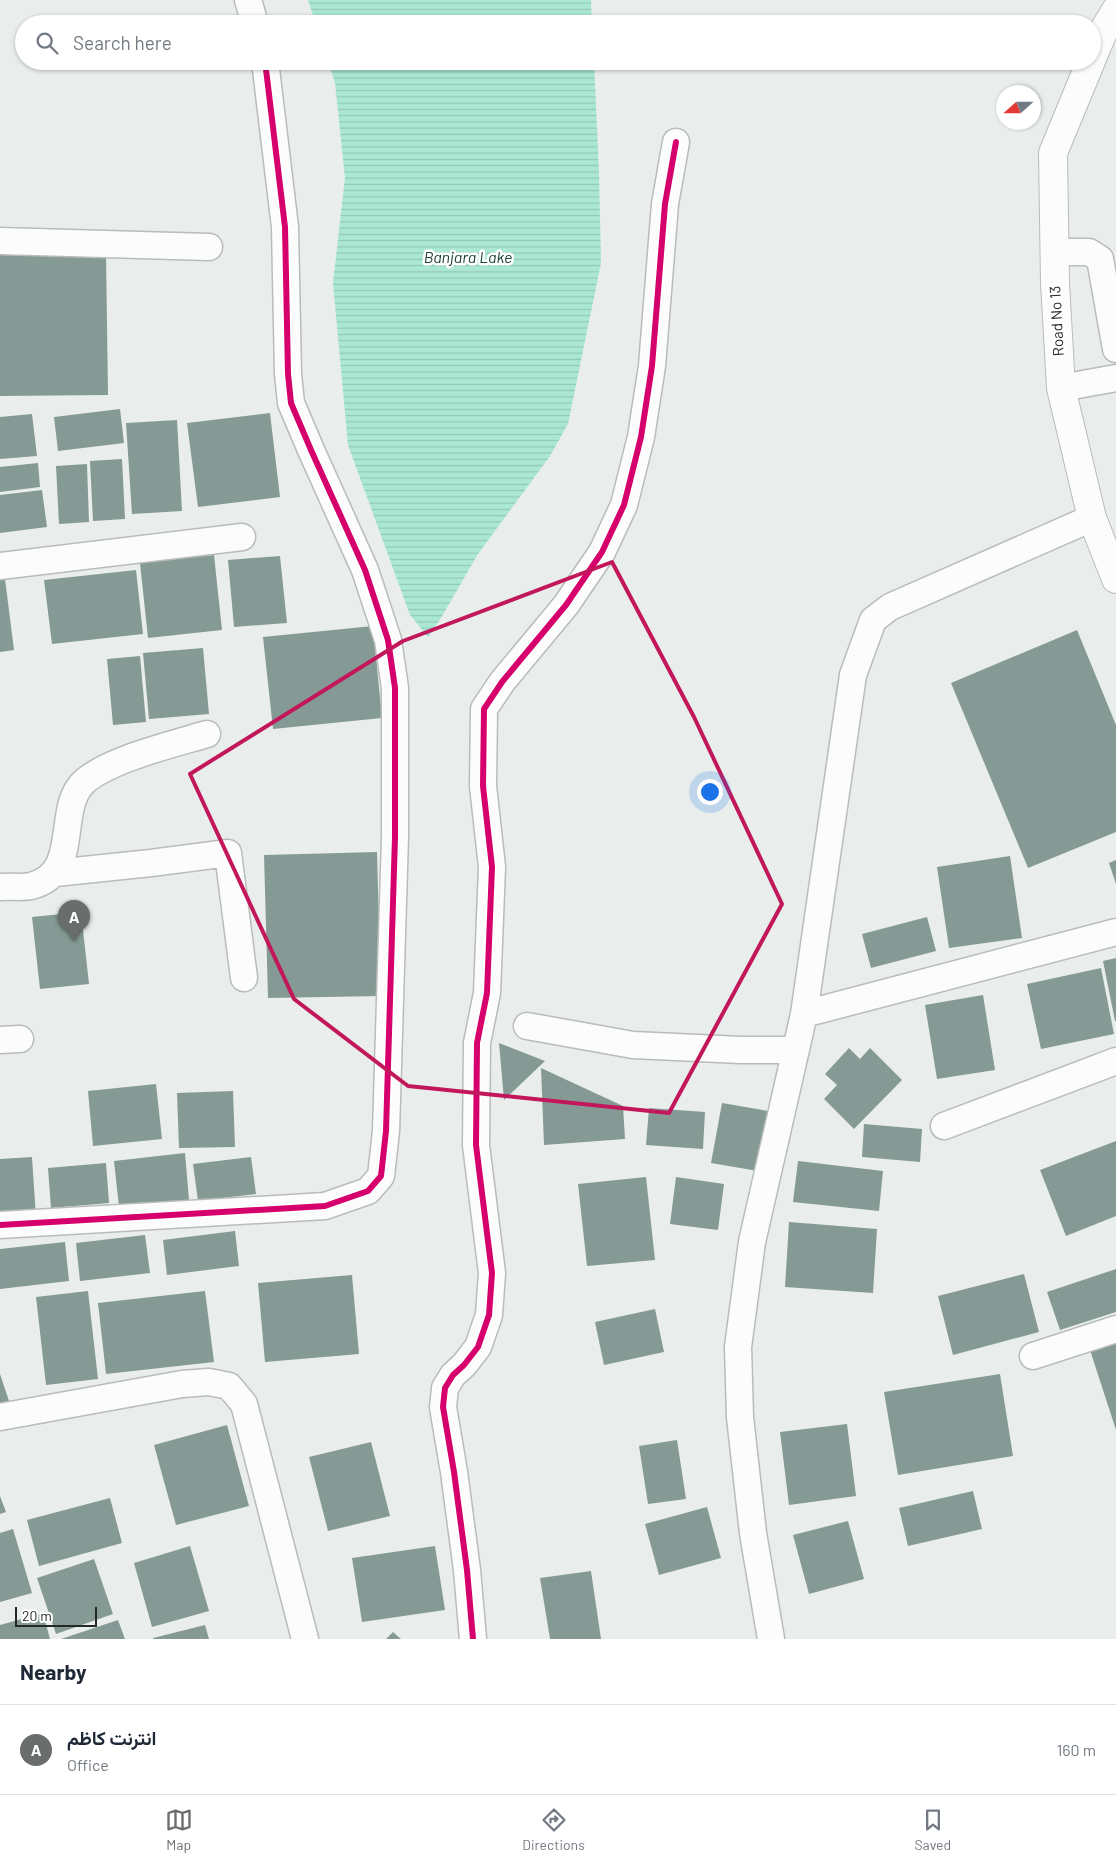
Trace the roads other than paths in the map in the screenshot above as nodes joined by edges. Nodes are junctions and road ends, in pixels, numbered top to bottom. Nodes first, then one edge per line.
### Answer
1 (248, 0) edge
2 (1116, 10) edge
3 (252, 15) edge
4 (1101, 38) edge
5 (266, 70) edge
6 (1088, 70) edge
7 (676, 142) dead end
8 (0, 241) edge
9 (209, 247) dead end
10 (1055, 252) junction
11 (1116, 349) edge
12 (1116, 378) edge
13 (1061, 388) junction
14 (1092, 518) junction
15 (242, 537) dead end
16 (0, 566) edge
17 (1116, 579) edge
18 (207, 734) dead end
19 (55, 873) junction
20 (0, 887) edge
21 (1116, 932) edge
22 (244, 978) dead end
23 (804, 1014) junction
24 (527, 1026) dead end
25 (796, 1050) junction
26 (1116, 1062) edge
27 (944, 1126) dead end
28 (0, 1225) edge
29 (1116, 1329) edge
30 (1034, 1356) dead end
31 (0, 1417) edge
32 (305, 1639) edge
33 (473, 1639) edge
34 (771, 1639) edge

1 - 3 street
2 - 4 street, Road No 13
5 - 28 street
6 - 10 street, Road No 13
7 - 33 street
8 - 9 street
10 - 11 street
10 - 13 street, Road No 13
12 - 13 street
13 - 14 street, Road No 13
14 - 17 street, Road No 13
14 - 23 street
15 - 16 street
18 - 19 street
19 - 20 street
19 - 22 street
21 - 23 street
23 - 25 street
24 - 25 street
25 - 34 street
26 - 27 street
29 - 30 street
31 - 32 street

